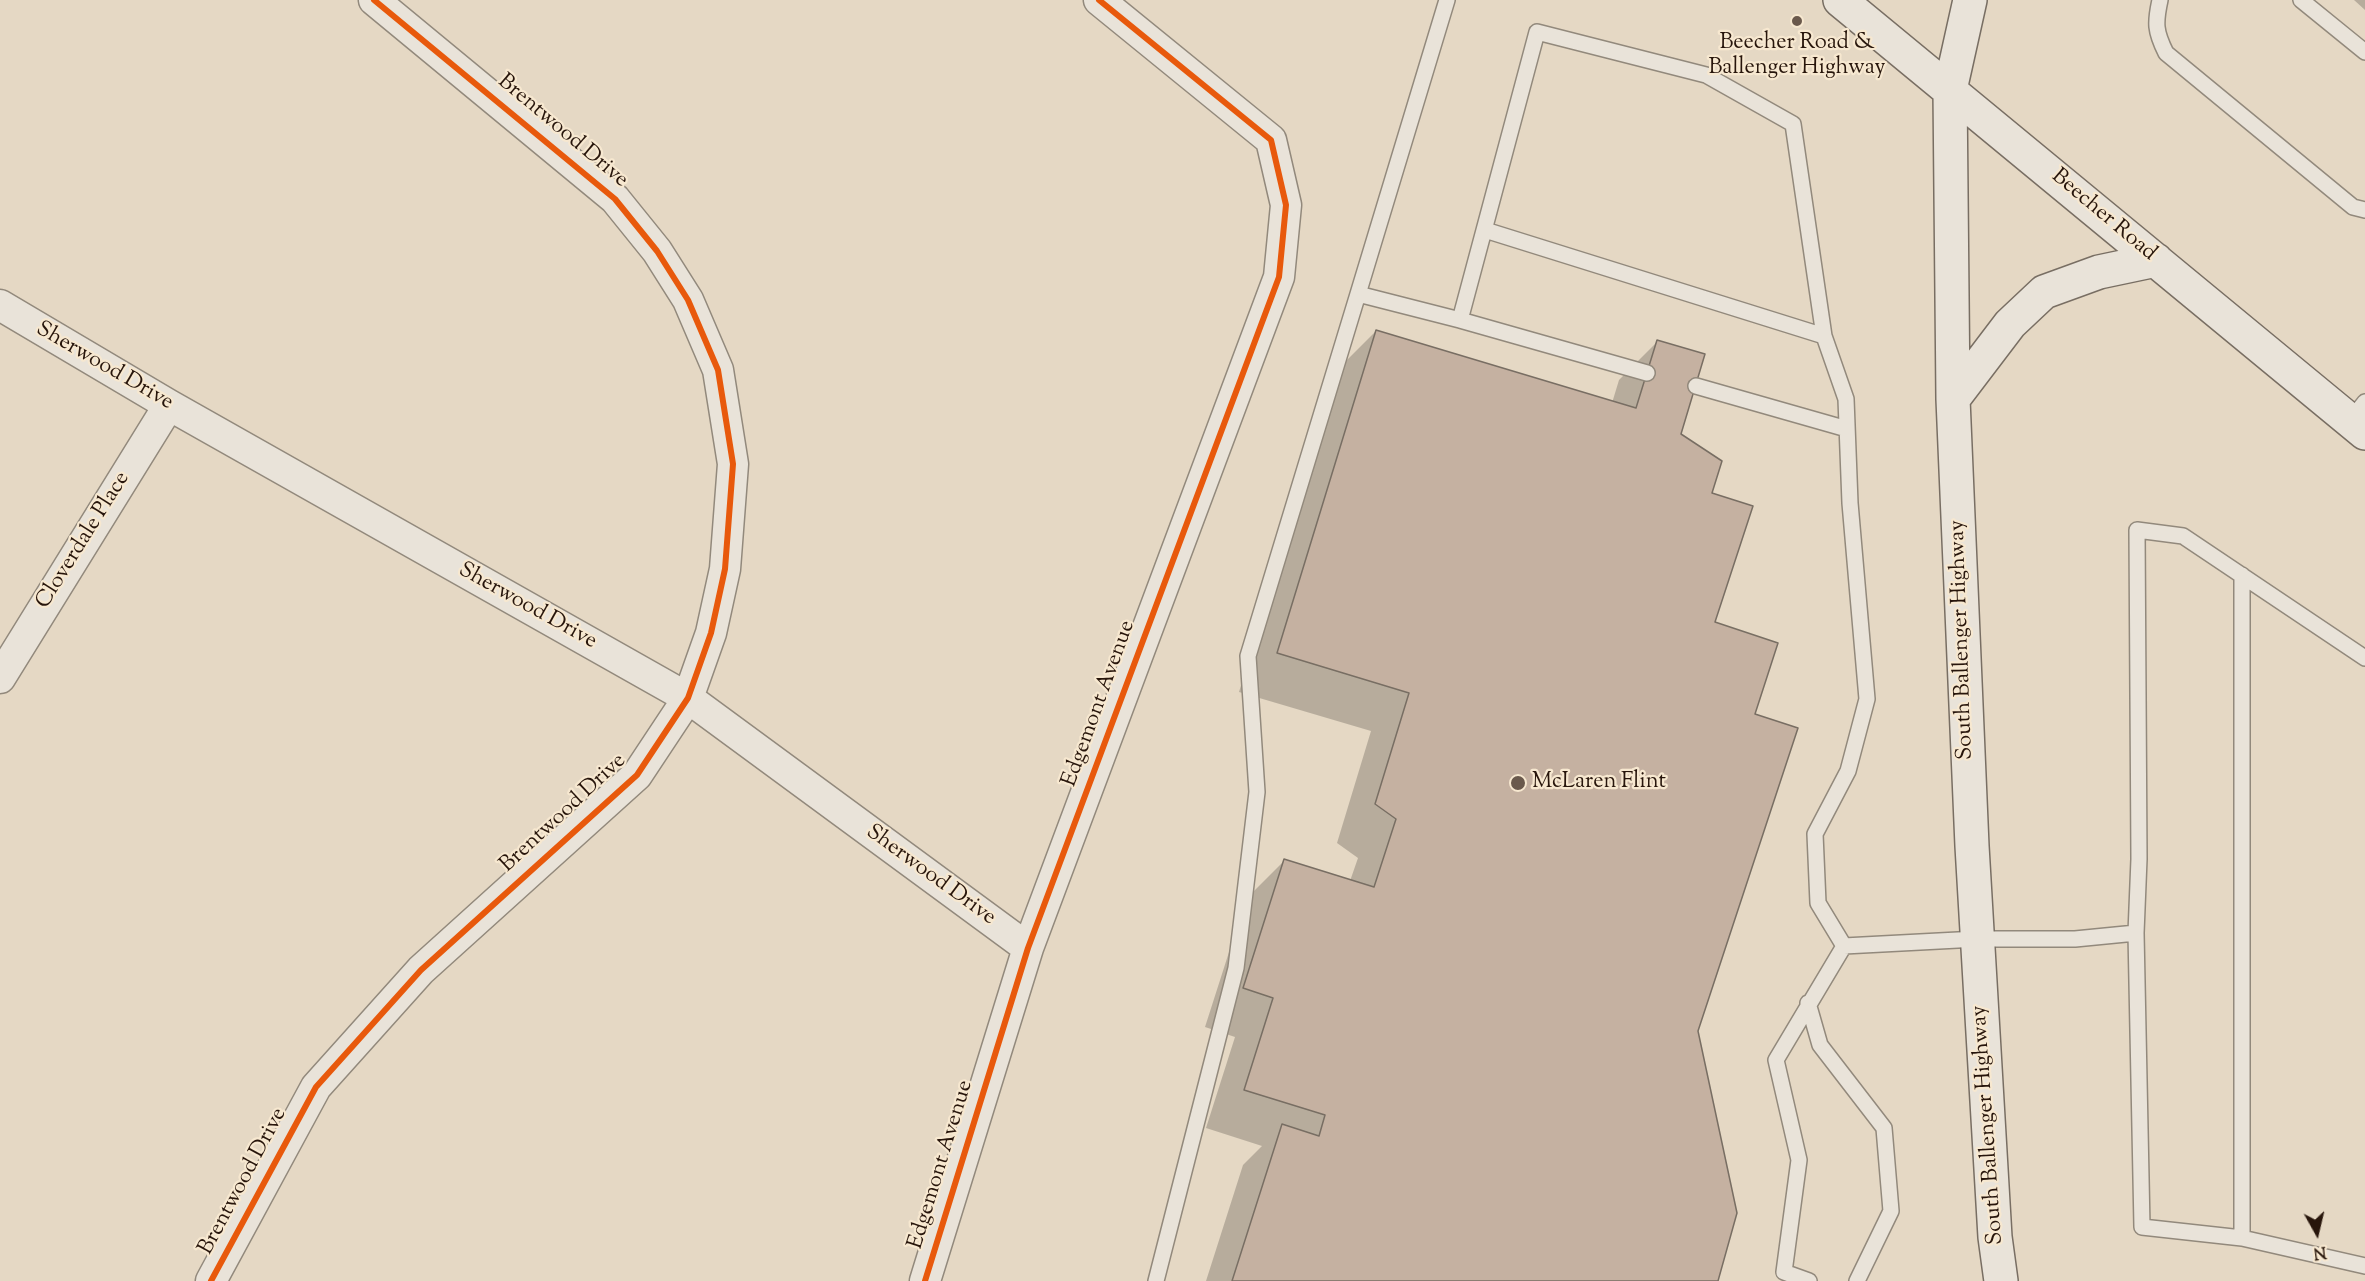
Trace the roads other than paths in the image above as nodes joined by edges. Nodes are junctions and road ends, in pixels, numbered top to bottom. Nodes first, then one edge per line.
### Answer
1 (374, 0) edge
2 (1099, 0) edge
3 (1447, 0) edge
4 (1840, 0) edge
5 (1970, 0) edge
6 (2160, 0) edge
7 (2301, 0) edge
8 (2365, 52) edge
9 (1950, 90) junction
10 (2365, 210) edge
11 (1485, 230) junction
12 (2156, 260) junction
13 (1358, 294) junction
14 (0, 305) edge
15 (1460, 320) junction
16 (1824, 336) junction
17 (1647, 373) dead end
18 (1696, 386) dead end
19 (1953, 399) junction
20 (169, 405) junction
21 (2360, 419) edge
22 (1847, 429) junction
23 (2242, 575) junction
24 (2365, 658) edge
25 (0, 678) edge
26 (688, 698) junction
27 (2136, 933) junction
28 (1977, 939) junction
29 (1844, 946) junction
30 (1028, 948) junction
31 (1808, 1003) junction
32 (2242, 1238) junction
33 (2365, 1266) edge
34 (1783, 1277) edge
35 (211, 1281) edge
36 (925, 1281) edge
37 (1156, 1281) edge
38 (1809, 1281) edge
39 (1857, 1281) edge
40 (2001, 1281) edge

1 - 26 street, Brentwood Drive
2 - 30 street, Edgemont Avenue
3 - 13 lane
4 - 9 main road, Beecher Road
5 - 9 main road, South Ballenger Highway
6 - 10 lane
7 - 8 lane
9 - 12 main road, Beecher Road
9 - 19 main road, South Ballenger Highway
11 - 15 lane
11 - 16 lane
11 - 16 lane
12 - 19 main road
12 - 21 main road, Beecher Road
13 - 15 lane
13 - 37 lane
14 - 20 street, Sherwood Drive
15 - 17 lane
16 - 22 lane
18 - 22 lane
19 - 28 main road, South Ballenger Highway
20 - 25 street, Cloverdale Place
20 - 26 street, Sherwood Drive
22 - 29 lane
23 - 24 lane
23 - 27 lane
23 - 32 lane
26 - 30 street, Sherwood Drive
26 - 35 street, Brentwood Drive
27 - 28 lane
27 - 32 lane
28 - 29 lane
28 - 40 main road, South Ballenger Highway
29 - 31 lane
30 - 36 street, Edgemont Avenue
31 - 34 lane
31 - 39 lane
32 - 33 lane
34 - 38 lane

